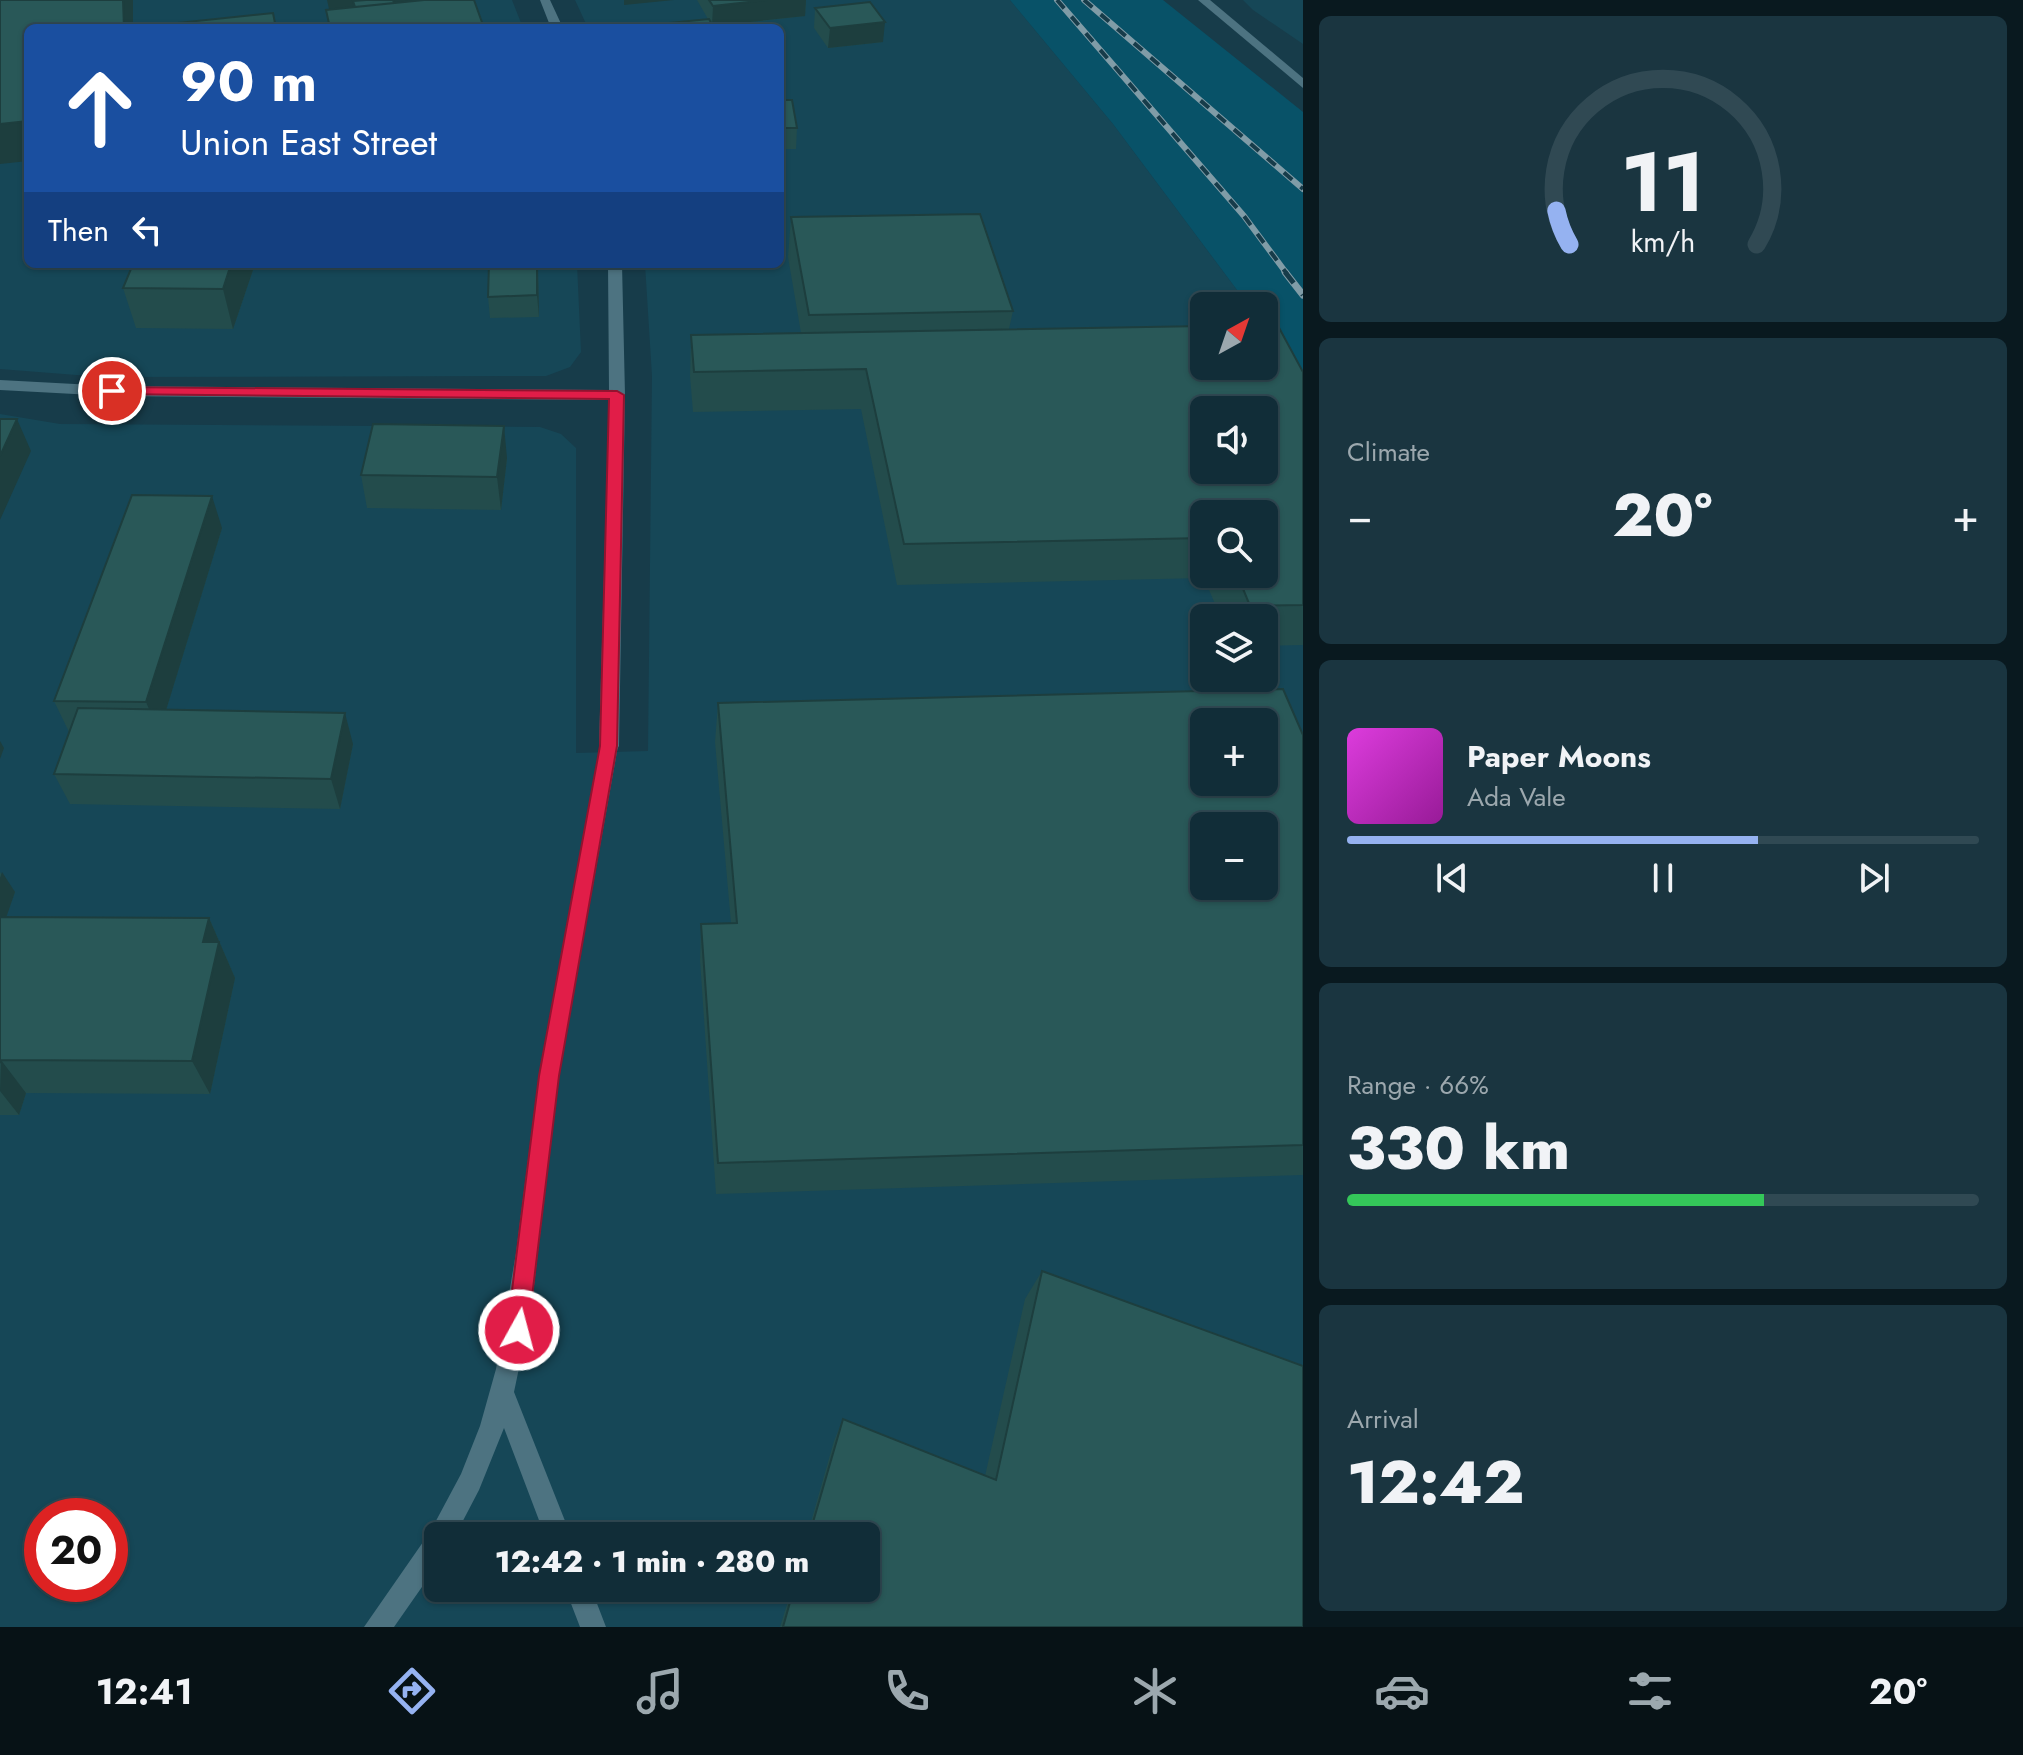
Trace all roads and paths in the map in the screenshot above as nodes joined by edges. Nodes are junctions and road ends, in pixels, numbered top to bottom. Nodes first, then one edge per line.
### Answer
1 (545, 0) edge
2 (1203, 0) edge
3 (555, 24) edge
4 (1303, 84) edge
5 (615, 268) edge
6 (0, 385) edge
7 (617, 395) junction
8 (609, 746) joint
9 (503, 1395) junction
10 (448, 1522) edge
11 (553, 1522) edge
12 (424, 1562) edge
13 (583, 1602) edge
14 (377, 1627) edge
15 (593, 1627) edge

1 - 3 street
2 - 4 street
5 - 7 street
6 - 7 street
7 - 8 street
8 - 9 lane
9 - 10 lane
9 - 11 lane
12 - 14 lane
13 - 15 lane

